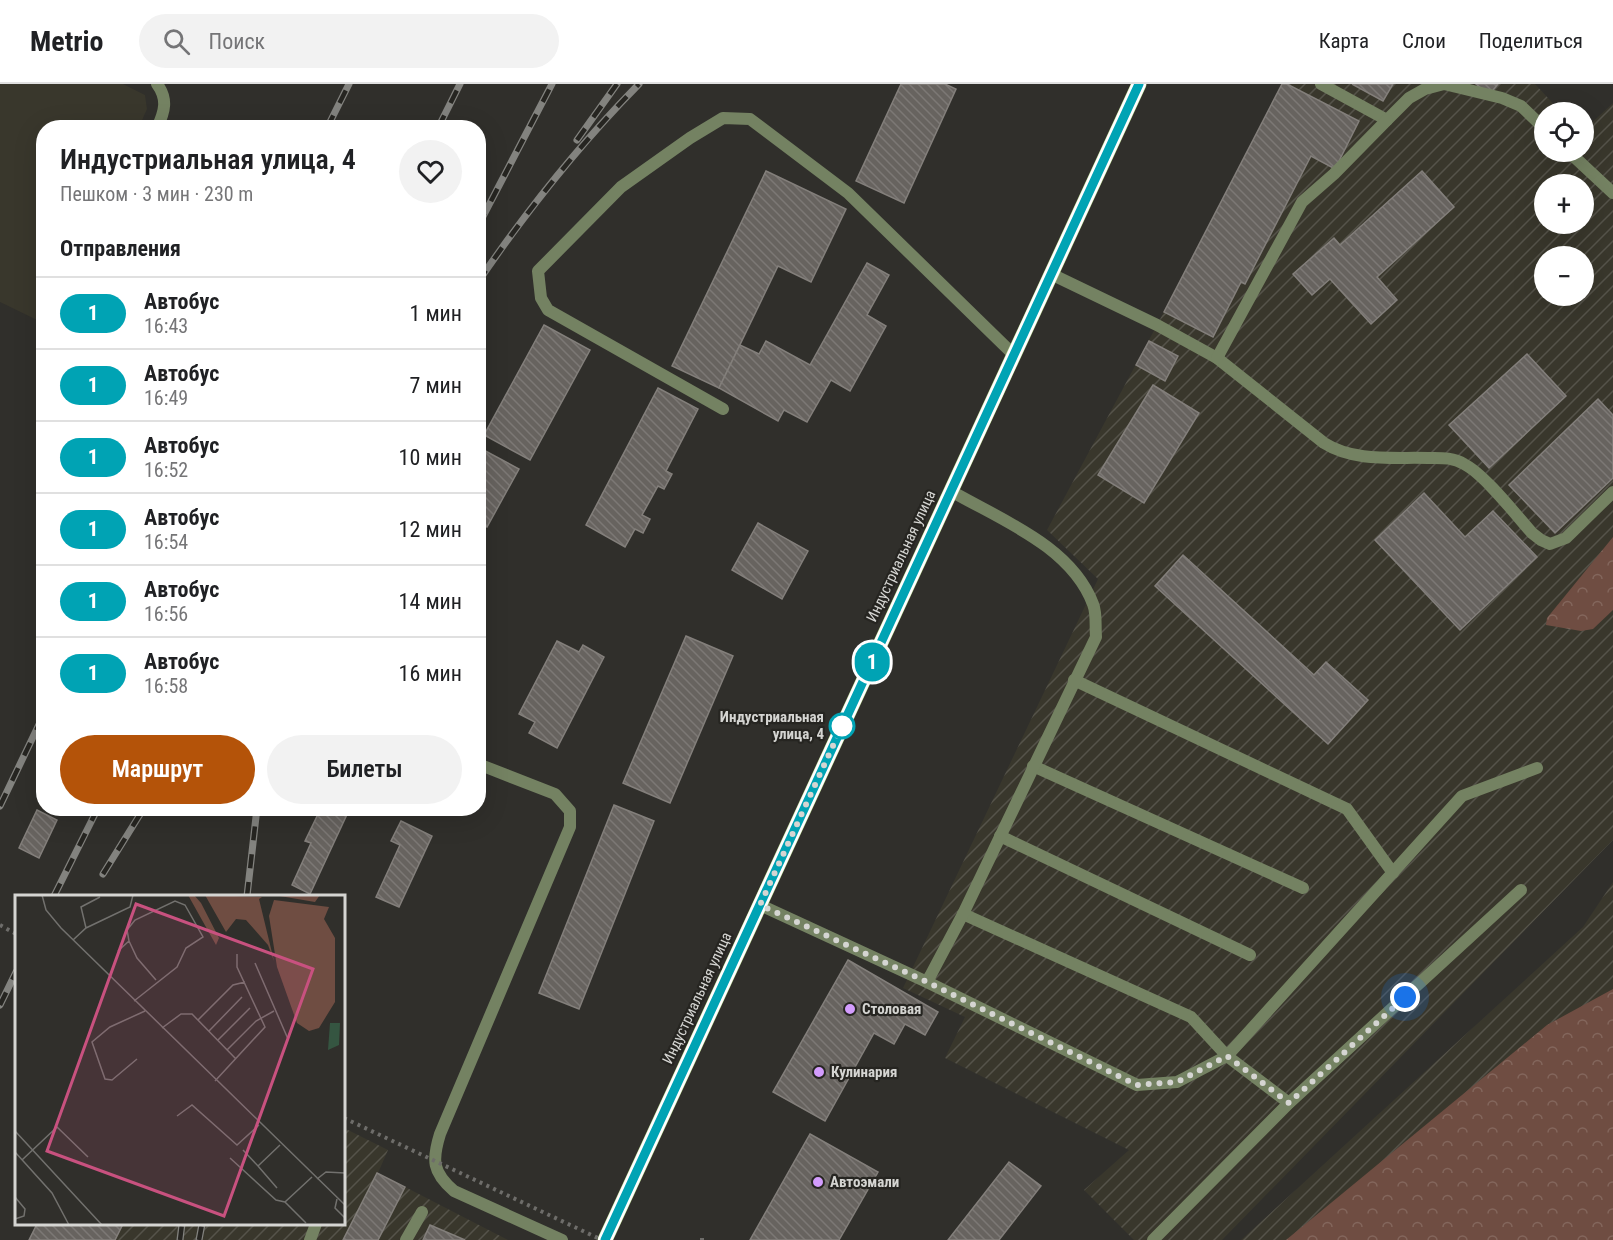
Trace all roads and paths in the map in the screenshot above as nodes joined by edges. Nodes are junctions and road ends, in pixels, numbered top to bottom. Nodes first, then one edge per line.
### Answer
1 (157, 84) edge
2 (1139, 84) edge
3 (1321, 84) edge
4 (1534, 118) edge
5 (161, 120) edge
6 (1388, 120) junction
7 (1580, 162) edge
8 (1613, 193) edge
9 (1051, 274) junction
10 (1014, 355) junction
11 (1217, 358) junction
12 (723, 409) dead end
13 (951, 491) junction
14 (1613, 492) edge
15 (1074, 680) junction
16 (1034, 766) junction
17 (486, 767) edge
18 (1536, 768) dead end
19 (1000, 836) junction
20 (1393, 873) junction
21 (1303, 888) dead end
22 (1521, 890) dead end
23 (760, 905) junction
24 (963, 914) junction
25 (0, 925) edge
26 (15, 933) edge
27 (1250, 955) dead end
28 (927, 982) junction
29 (1227, 1056) junction
30 (1289, 1103) junction
31 (345, 1118) edge
32 (422, 1212) dead end
33 (316, 1225) edge
34 (310, 1240) edge
35 (406, 1240) edge
36 (562, 1240) edge
37 (604, 1240) edge
38 (1153, 1240) edge

1 - 5 lane
2 - 9 main road, Индустриальная улица
3 - 6 lane
4 - 6 lane
6 - 11 lane
7 - 8 lane
9 - 10 main road, Индустриальная улица
9 - 11 lane
10 - 12 lane
10 - 13 main road, Индустриальная улица
11 - 14 lane
13 - 15 lane
13 - 23 main road, Индустриальная улица
15 - 16 lane
15 - 20 lane
16 - 19 lane
16 - 21 lane
17 - 36 lane
18 - 20 lane
19 - 24 lane
19 - 27 lane
20 - 29 lane
22 - 30 lane
23 - 28 lane
23 - 37 main road, Индустриальная улица
24 - 28 lane
24 - 29 lane
25 - 26 path
28 - 29 lane
29 - 30 lane
30 - 38 lane
31 - 37 path, bridge
32 - 35 lane
33 - 34 lane

